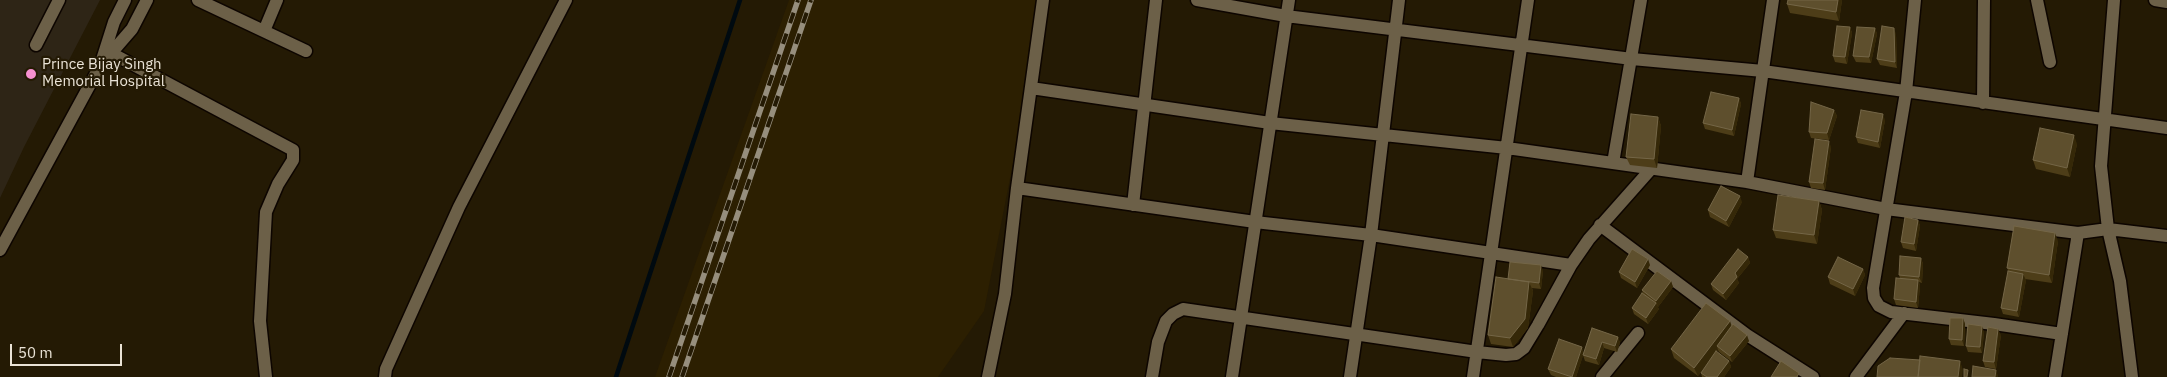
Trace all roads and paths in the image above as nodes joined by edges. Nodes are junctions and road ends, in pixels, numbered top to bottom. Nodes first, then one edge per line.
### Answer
1 (59, 0) edge
2 (125, 0) edge
3 (147, 0) edge
4 (198, 0) edge
5 (276, 0) edge
6 (566, 0) edge
7 (1043, 0) edge
8 (1156, 0) edge
9 (1198, 0) edge
10 (1289, 0) edge
11 (1399, 0) edge
12 (1528, 0) edge
13 (1641, 0) edge
14 (1772, 0) edge
15 (1915, 0) edge
16 (1984, 0) edge
17 (2036, 0) edge
18 (2114, 0) edge
19 (2155, 0) edge
20 (2167, 2) edge
21 (1286, 16) junction
22 (1394, 30) junction
23 (264, 32) junction
24 (36, 45) dead end
25 (1521, 45) junction
26 (306, 52) dead end
27 (111, 53) junction
28 (1632, 59) junction
29 (2050, 62) dead end
30 (100, 66) junction
31 (1762, 71) junction
32 (1031, 88) junction
33 (1906, 92) junction
34 (1145, 104) junction
35 (1983, 104) junction
36 (2103, 121) junction
37 (1270, 123) junction
38 (2167, 128) edge
39 (1382, 136) junction
40 (1507, 148) junction
41 (1613, 163) junction
42 (1651, 169) junction
43 (1747, 182) junction
44 (1017, 188) junction
45 (1134, 205) junction
46 (1886, 209) junction
47 (1255, 222) junction
48 (1600, 225) junction
49 (2108, 229) junction
50 (2078, 233) junction
51 (1371, 235) junction
52 (2167, 236) edge
53 (0, 250) edge
54 (1491, 254) junction
55 (1571, 265) junction
56 (1904, 313) junction
57 (1241, 316) junction
58 (1638, 333) dead end
59 (1357, 334) junction
60 (2062, 334) junction
61 (1477, 352) junction
62 (266, 377) edge
63 (384, 377) edge
64 (988, 377) edge
65 (1152, 377) edge
66 (1232, 377) edge
67 (1350, 377) edge
68 (1473, 377) edge
69 (1602, 377) edge
70 (1813, 377) edge
71 (1856, 377) edge
72 (2055, 377) edge
73 (2132, 377) edge

1 - 24 street
2 - 30 street
3 - 27 street
4 - 23 street
5 - 23 street
6 - 63 street
7 - 32 street
8 - 34 street
9 - 21 street
10 - 21 street
11 - 22 street
12 - 25 street
13 - 28 street
14 - 31 street
15 - 33 street
16 - 35 street
17 - 29 street
18 - 36 street
19 - 20 street
21 - 22 street
21 - 37 street
22 - 25 street
22 - 39 street
23 - 26 street
25 - 28 street
25 - 40 street
27 - 30 street
27 - 62 street
28 - 31 street
28 - 41 street
30 - 53 street
31 - 33 street
31 - 43 street
32 - 34 street
32 - 44 street
33 - 35 street
33 - 46 street
34 - 37 street
34 - 45 street
35 - 36 street
36 - 38 street
36 - 49 street
37 - 39 street
37 - 47 street
39 - 40 street
39 - 51 street
40 - 41 street
40 - 54 street
41 - 42 street
42 - 43 street
42 - 48 street
43 - 46 street
44 - 45 street
44 - 64 street
45 - 47 street
46 - 50 street
46 - 56 street
47 - 51 street
47 - 57 street
48 - 55 street
48 - 70 street
49 - 50 street
49 - 52 street
49 - 73 street
50 - 60 street
51 - 54 street
51 - 59 street
54 - 55 street
54 - 61 street
55 - 61 street
56 - 60 street
56 - 71 street
57 - 59 street
57 - 65 street
57 - 66 street
58 - 69 street
59 - 61 street
59 - 67 street
60 - 72 street
61 - 68 street

